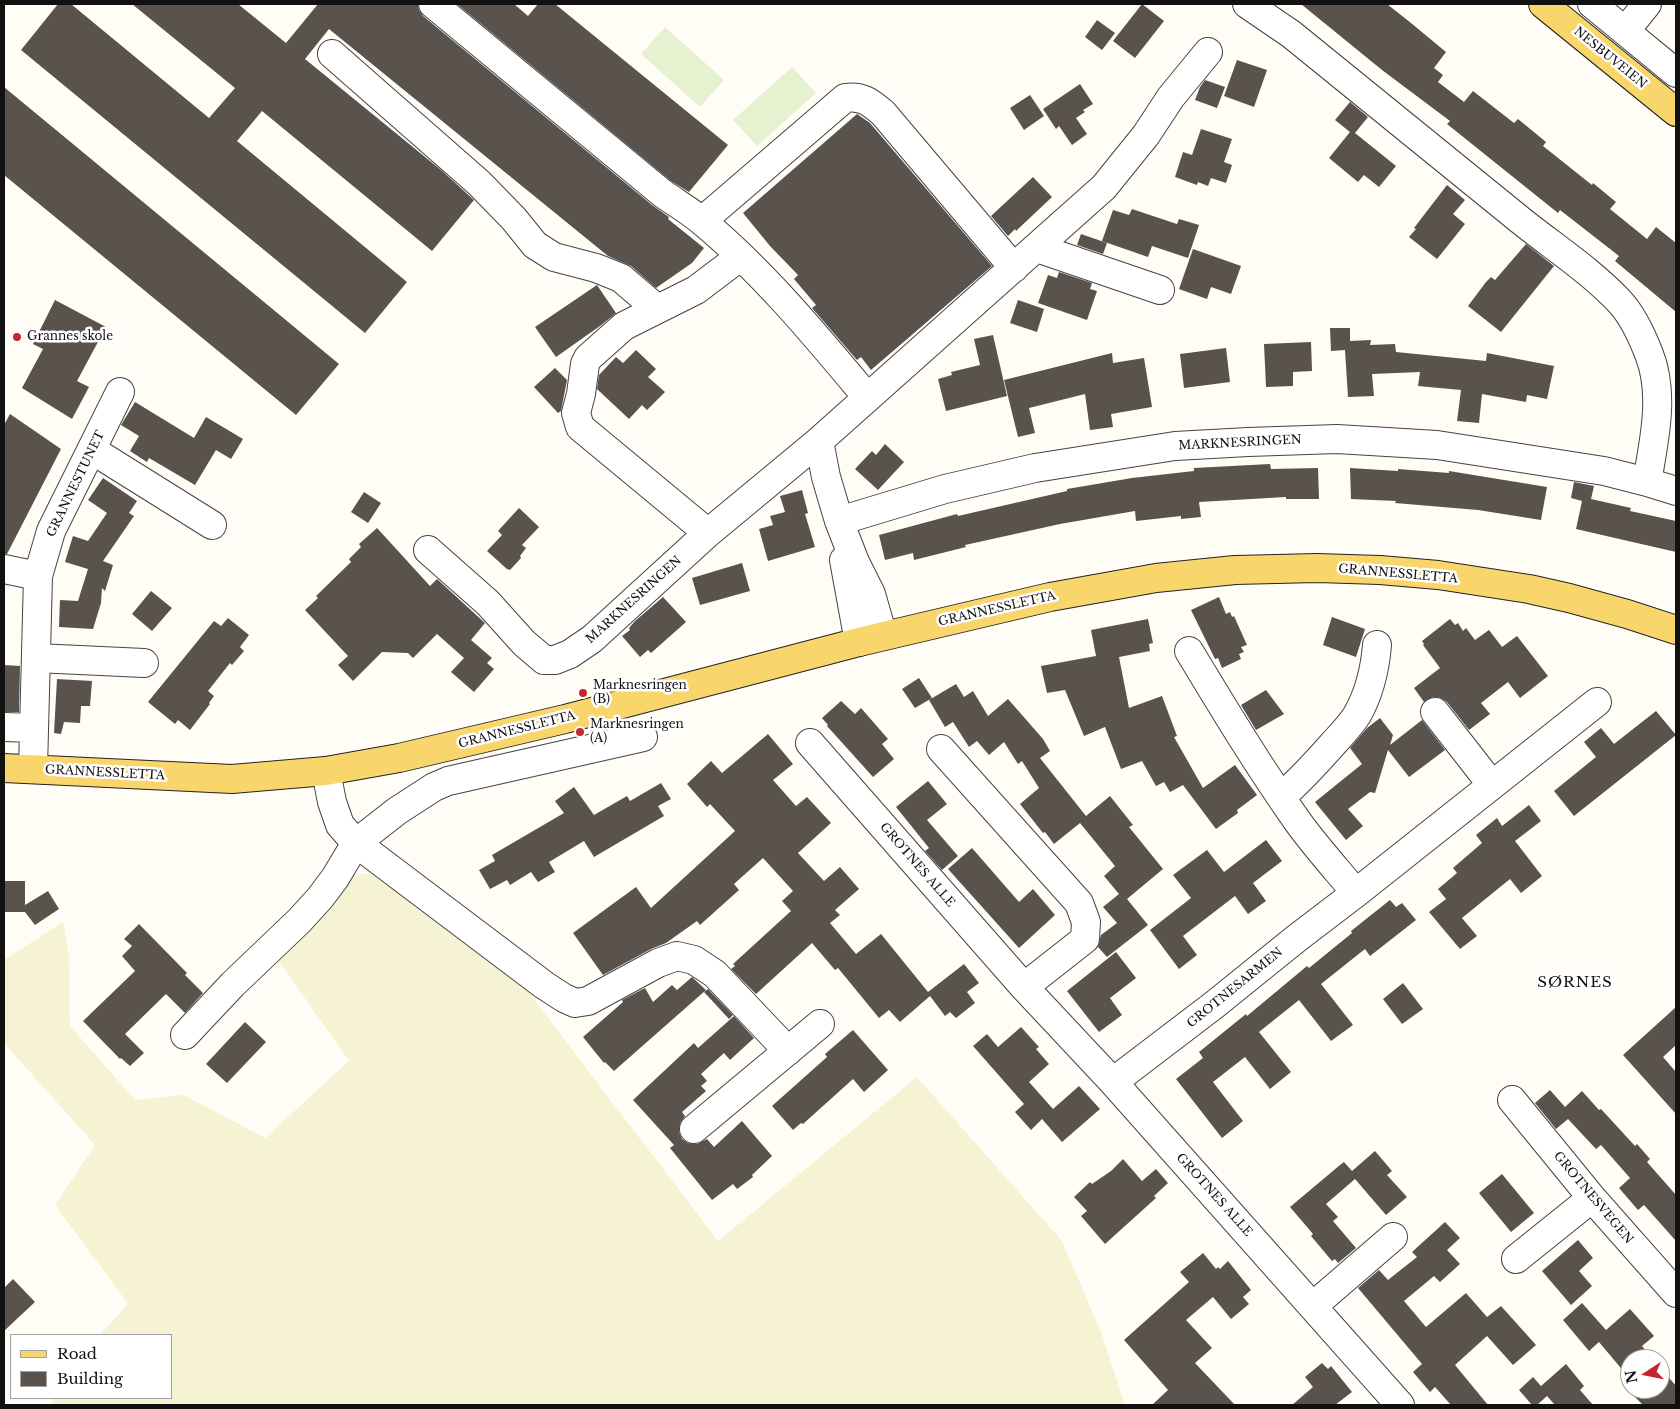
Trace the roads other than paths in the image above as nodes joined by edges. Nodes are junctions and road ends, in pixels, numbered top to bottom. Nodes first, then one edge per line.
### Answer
1 (433, 4) edge
2 (1247, 4) edge
3 (1543, 4) edge
4 (1592, 4) edge
5 (1647, 4) edge
6 (1626, 30) junction
7 (1208, 52) dead end
8 (332, 54) dead end
9 (1676, 73) edge
10 (1676, 112) edge
11 (702, 221) junction
12 (1037, 248) junction
13 (741, 256) junction
14 (1014, 268) junction
15 (1160, 290) dead end
16 (656, 308) junction
17 (1667, 386) edge
18 (120, 392) dead end
19 (867, 397) junction
20 (819, 441) junction
21 (92, 450) junction
22 (1647, 482) junction
23 (1676, 491) edge
24 (839, 521) junction
25 (212, 525) dead end
26 (708, 533) junction
27 (428, 550) dead end
28 (4, 568) edge
29 (38, 576) junction
30 (1676, 630) edge
31 (871, 639) junction
32 (1377, 645) dead end
33 (1189, 650) dead end
34 (36, 658) junction
35 (144, 663) dead end
36 (1597, 702) dead end
37 (1435, 712) dead end
38 (4, 727) edge
39 (34, 728) junction
40 (643, 737) dead end
41 (810, 743) dead end
42 (941, 749) dead end
43 (4, 768) edge
44 (32, 769) junction
45 (326, 771) junction
46 (1492, 785) junction
47 (1281, 797) junction
48 (356, 843) junction
49 (1356, 893) junction
50 (1024, 987) junction
51 (820, 1024) dead end
52 (185, 1035) dead end
53 (788, 1050) junction
54 (1113, 1082) junction
55 (1512, 1100) dead end
56 (694, 1128) dead end
57 (1592, 1198) junction
58 (1393, 1238) dead end
59 (1516, 1259) dead end
60 (1676, 1293) edge
61 (1313, 1306) junction
62 (1394, 1403) edge

1 - 11 street
2 - 17 street
3 - 10 main road, NESBUVEIEN
4 - 6 street
5 - 6 street
6 - 9 street
7 - 12 street, MARKNESRINGEN
8 - 16 street
11 - 13 street
11 - 14 street
12 - 14 street, MARKNESRINGEN
12 - 15 street
13 - 16 street
13 - 19 street
14 - 19 street, MARKNESRINGEN
16 - 26 street
17 - 22 street
18 - 21 street, GRANNESTUNET
19 - 20 street, MARKNESRINGEN
20 - 24 street
20 - 26 street, MARKNESRINGEN
21 - 25 street
21 - 29 street, GRANNESTUNET
22 - 23 street, MARKNESRINGEN
22 - 24 street, MARKNESRINGEN
24 - 31 street
26 - 27 street, MARKNESRINGEN
28 - 29 street
29 - 34 street, GRANNESTUNET
30 - 31 main road, GRANNESSLETTA
31 - 45 main road, GRANNESSLETTA
32 - 47 street
33 - 47 street
34 - 35 street
34 - 39 street, GRANNESTUNET
36 - 46 street, GROTNESARMEN
37 - 46 street
38 - 39 street
39 - 44 street, GRANNESTUNET
40 - 48 street
41 - 50 street, GROTNES ALLE
42 - 50 street
43 - 44 main road, GRANNESSLETTA
44 - 45 main road, GRANNESSLETTA
45 - 48 street
46 - 49 street, GROTNESARMEN
47 - 49 street
48 - 52 street
48 - 53 street
49 - 54 street, GROTNESARMEN
50 - 54 street, GROTNES ALLE
51 - 53 street
53 - 56 street
54 - 61 street, GROTNES ALLE
55 - 57 street, GROTNESVEGEN
57 - 59 street
57 - 60 street, GROTNESVEGEN
58 - 61 street
61 - 62 street, GROTNES ALLE

